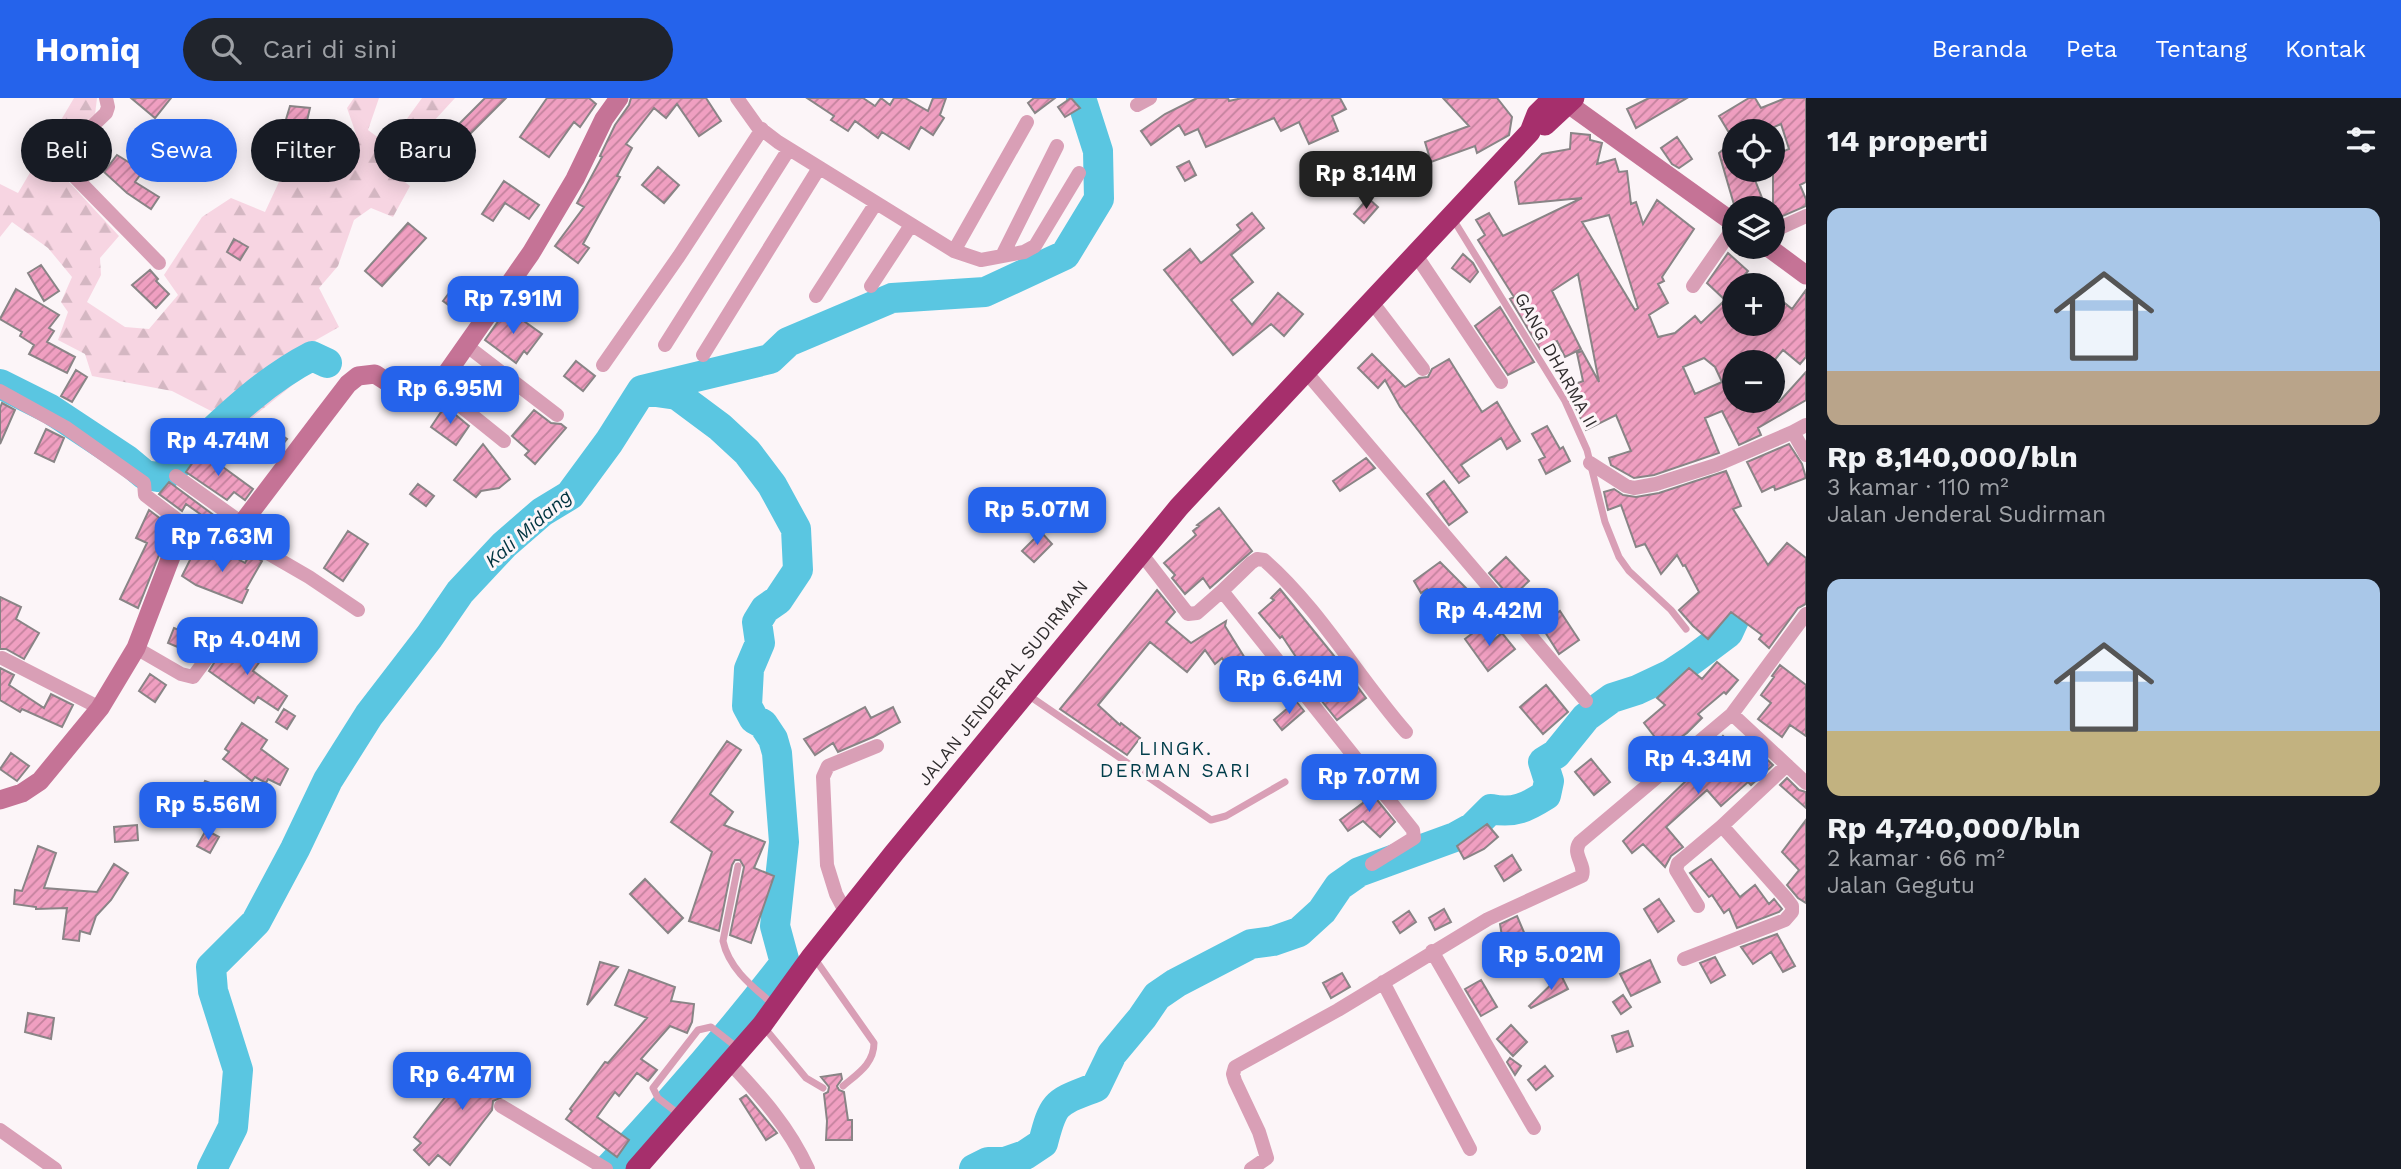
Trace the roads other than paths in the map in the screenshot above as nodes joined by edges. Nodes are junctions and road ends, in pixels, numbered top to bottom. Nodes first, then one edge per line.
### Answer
1 (106, 98) edge
2 (620, 98) edge
3 (737, 98) edge
4 (1564, 99) edge
5 (1027, 122) dead end
6 (762, 129) junction
7 (1057, 146) dead end
8 (789, 149) junction
9 (819, 168) junction
10 (1079, 173) dead end
11 (876, 203) junction
12 (1451, 215) junction
13 (1722, 216) edge
14 (1806, 216) edge
15 (911, 225) junction
16 (1785, 226) edge
17 (1722, 243) edge
18 (954, 251) junction
19 (1416, 255) junction
20 (1002, 256) junction
21 (1784, 259) edge
22 (159, 263) dead end
23 (1806, 275) edge
24 (871, 286) dead end
25 (1693, 286) dead end
26 (816, 296) dead end
27 (1371, 302) junction
28 (665, 345) dead end
29 (467, 346) junction
30 (703, 355) dead end
31 (603, 365) dead end
32 (1423, 369) dead end
33 (1306, 372) junction
34 (1501, 382) dead end
35 (437, 387) junction
36 (0, 391) edge
37 (557, 415) dead end
38 (1800, 429) edge
39 (505, 440) dead end
40 (1806, 456) edge
41 (1590, 463) junction
42 (176, 476) dead end
43 (237, 528) junction
44 (188, 534) junction
45 (1140, 552) junction
46 (1222, 591) junction
47 (358, 610) dead end
48 (1806, 614) edge
49 (1686, 629) dead end
50 (136, 648) junction
51 (210, 654) dead end
52 (2, 658) dead end
53 (1024, 693) junction
54 (1586, 701) dead end
55 (100, 708) junction
56 (1732, 714) junction
57 (1406, 732) dead end
58 (877, 746) dead end
59 (1787, 765) junction
60 (1285, 782) dead end
61 (1806, 783) edge
62 (0, 800) edge
63 (1722, 826) junction
64 (1372, 864) dead end
65 (738, 866) dead end
66 (1698, 906) dead end
67 (846, 913) junction
68 (1432, 951) junction
69 (812, 956) junction
70 (1684, 959) dead end
71 (1383, 982) junction
72 (769, 1002) junction
73 (762, 1024) junction
74 (732, 1051) junction
75 (843, 1086) dead end
76 (823, 1088) dead end
77 (501, 1106) dead end
78 (677, 1113) junction
79 (1534, 1128) dead end
80 (0, 1130) edge
81 (1470, 1149) dead end
82 (604, 1168) edge
83 (55, 1169) edge
84 (636, 1169) edge
85 (808, 1169) edge
86 (1251, 1169) edge

1 - 22 street
2 - 29 street
3 - 6 street
4 - 12 highway, JALAN JENDERAL SUDIRMAN
4 - 13 street
5 - 18 street
6 - 8 street
6 - 31 street
7 - 20 street
8 - 9 street
8 - 28 street
9 - 11 street
9 - 30 street
10 - 20 street
11 - 15 street
11 - 26 street
12 - 19 highway, JALAN JENDERAL SUDIRMAN
12 - 41 lane, GANG DHARMA II
14 - 16 street
15 - 18 street
15 - 24 street
17 - 25 street
18 - 20 street
19 - 27 highway, JALAN JENDERAL SUDIRMAN
19 - 34 street
21 - 23 street
27 - 32 street
27 - 33 highway, JALAN JENDERAL SUDIRMAN
29 - 35 street
29 - 37 street
33 - 45 highway, JALAN JENDERAL SUDIRMAN
33 - 54 street
35 - 39 street
35 - 43 street
36 - 44 street
38 - 40 street
38 - 41 street
41 - 49 lane, GANG DHARMA II
42 - 43 street
43 - 44 street
43 - 47 street
44 - 50 street
45 - 46 street
45 - 53 highway, JALAN JENDERAL SUDIRMAN
46 - 57 street
46 - 64 street
48 - 56 street
50 - 51 street
50 - 55 street
52 - 55 street
53 - 60 lane
53 - 67 highway, JALAN JENDERAL SUDIRMAN
55 - 62 street
56 - 59 street
56 - 68 street
58 - 67 street
59 - 61 street
59 - 63 street
63 - 66 street
63 - 70 street
65 - 72 lane
67 - 69 highway, JALAN JENDERAL SUDIRMAN
68 - 71 street
68 - 79 street
69 - 72 highway, JALAN JENDERAL SUDIRMAN
69 - 75 lane
71 - 81 street
71 - 86 street
72 - 73 highway, JALAN JENDERAL SUDIRMAN
73 - 74 highway, JALAN JENDERAL SUDIRMAN
73 - 76 lane
74 - 78 highway, JALAN JENDERAL SUDIRMAN
74 - 78 lane
74 - 85 street
77 - 82 street
78 - 84 highway, JALAN JENDERAL SUDIRMAN
80 - 83 street

